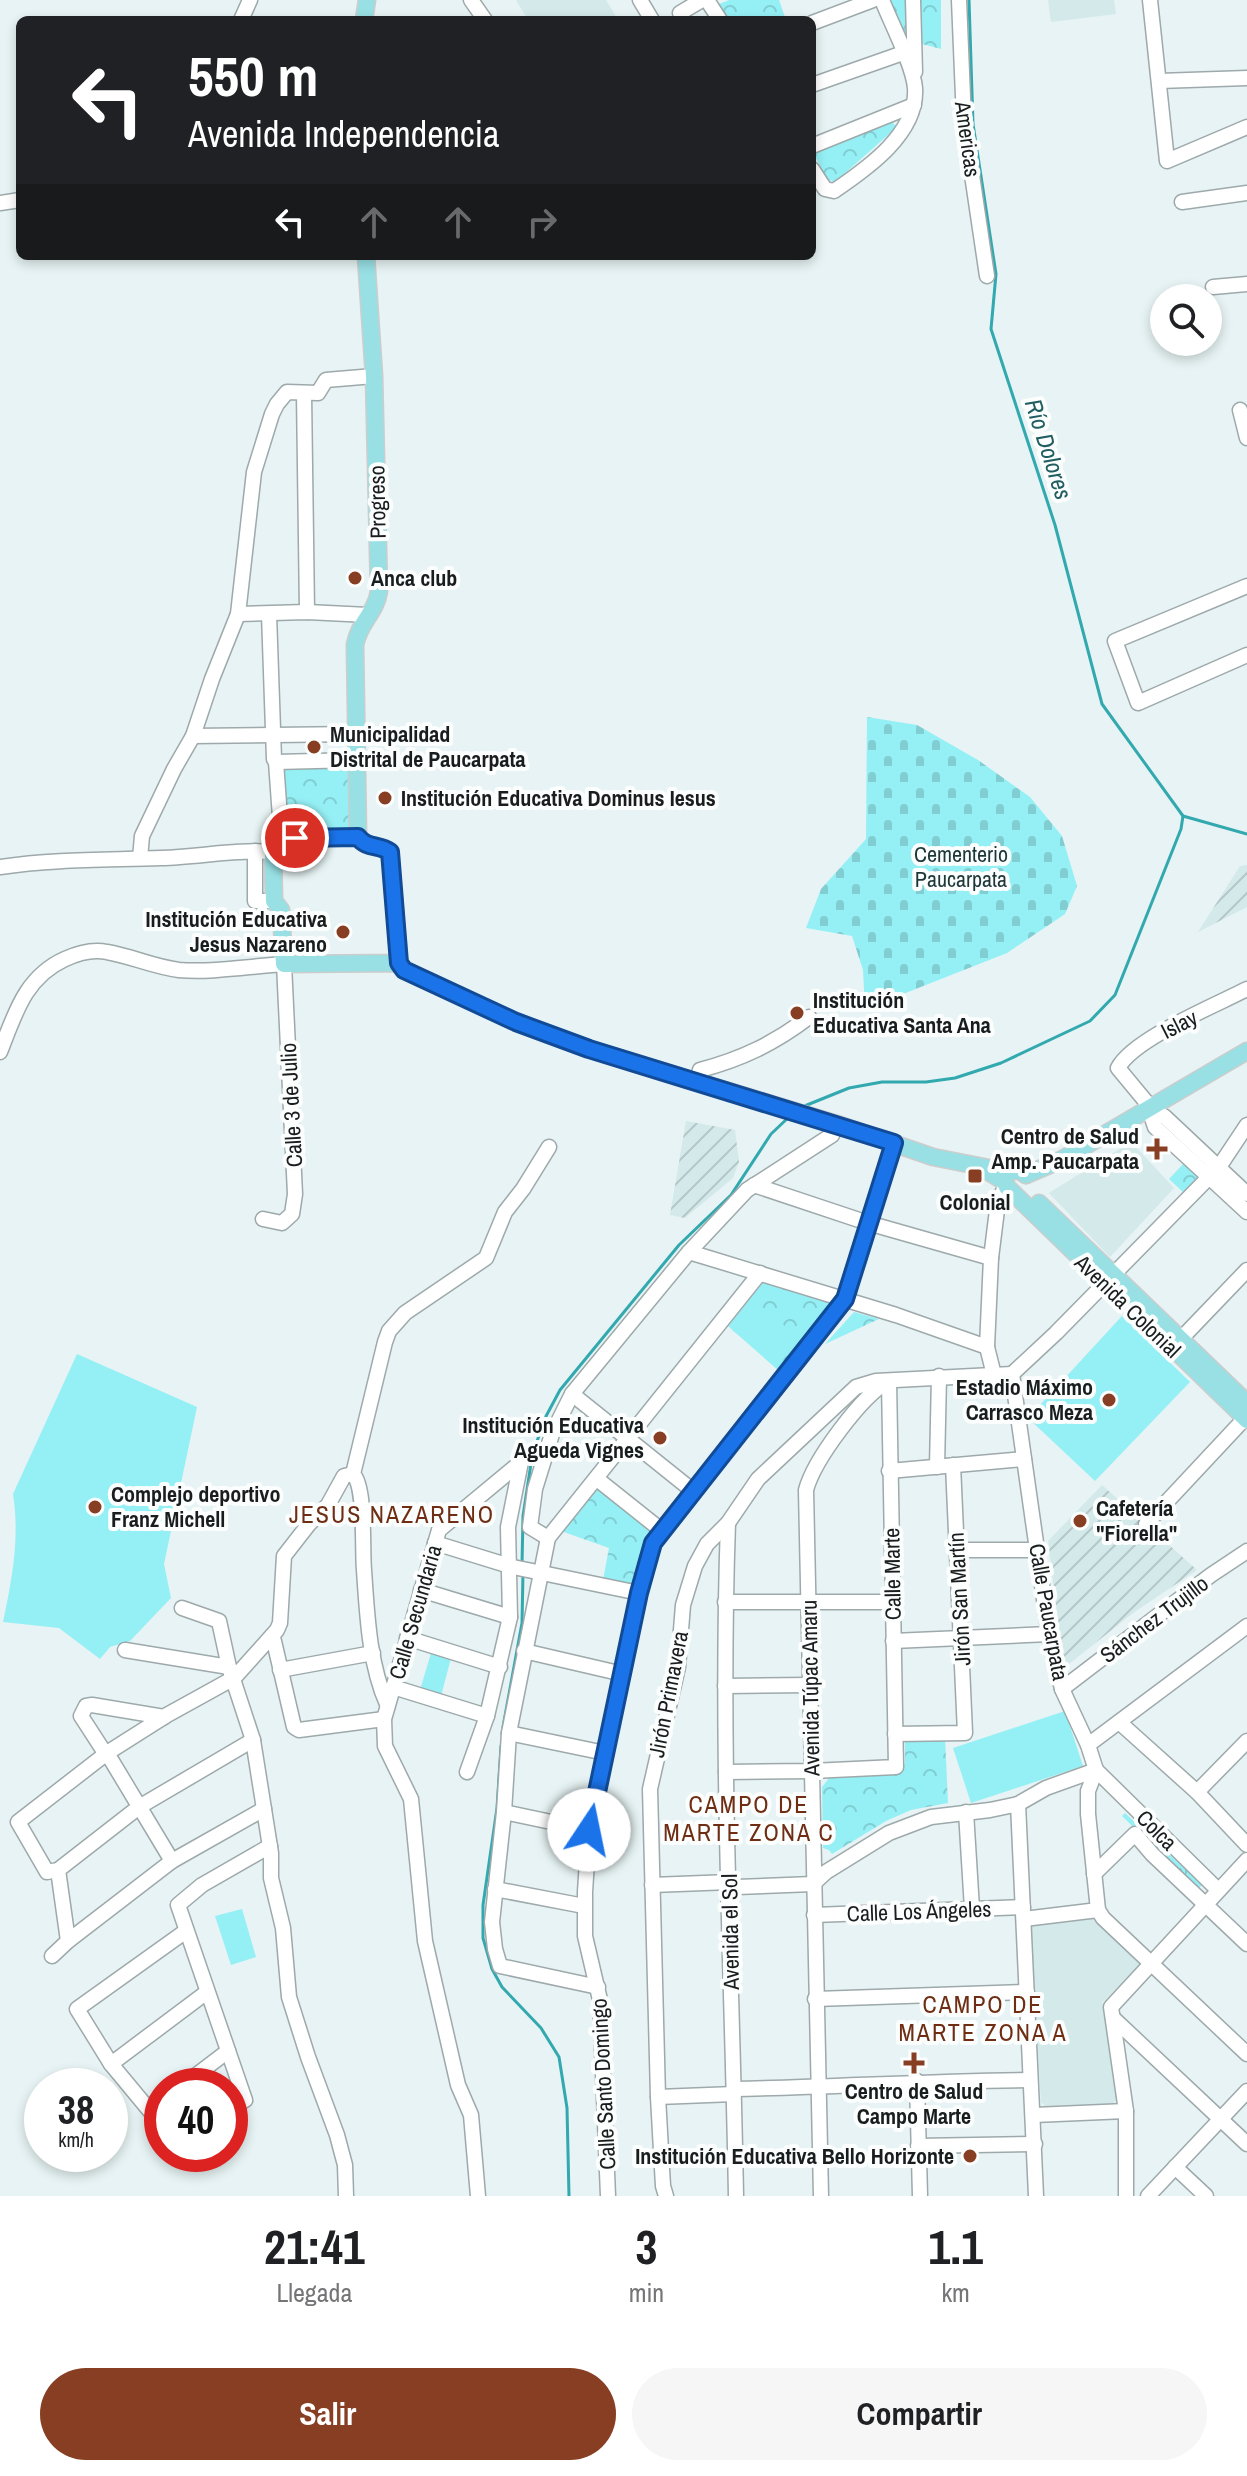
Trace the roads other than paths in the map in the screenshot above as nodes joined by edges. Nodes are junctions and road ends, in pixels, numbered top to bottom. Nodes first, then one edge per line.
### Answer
1 (704, 0) edge
2 (873, 0) edge
3 (882, 0) edge
4 (913, 0) edge
5 (959, 0) edge
6 (1150, 0) edge
7 (677, 16) edge
8 (717, 16) edge
9 (816, 21) edge
10 (903, 53) junction
11 (1247, 78) edge
12 (1159, 81) junction
13 (816, 84) edge
14 (915, 85) junction
15 (914, 105) junction
16 (1247, 127) edge
17 (816, 144) edge
18 (816, 175) edge
19 (1247, 193) edge
20 (1182, 202) dead end
21 (366, 260) edge
22 (987, 276) dead end
23 (1247, 284) edge
24 (1222, 286) edge
25 (374, 376) junction
26 (304, 394) junction
27 (1240, 410) dead end
28 (1247, 438) edge
29 (1247, 586) edge
30 (307, 612) junction
31 (238, 614) junction
32 (269, 614) junction
33 (368, 615) junction
34 (1247, 655) edge
35 (355, 734) junction
36 (272, 735) junction
37 (193, 736) junction
38 (356, 760) junction
39 (276, 762) junction
40 (358, 837) junction
41 (278, 845) junction
42 (255, 851) junction
43 (140, 858) junction
44 (0, 867) edge
45 (274, 901) junction
46 (399, 963) junction
47 (284, 964) junction
48 (1247, 989) edge
49 (809, 1017) dead end
50 (1247, 1051) edge
51 (0, 1052) edge
52 (696, 1083) junction
53 (1149, 1107) junction
54 (837, 1124) junction
55 (1247, 1125) edge
56 (894, 1143) junction
57 (549, 1147) dead end
58 (1214, 1172) junction
59 (1014, 1182) junction
60 (754, 1185) junction
61 (1247, 1194) edge
62 (1247, 1212) edge
63 (263, 1219) dead end
64 (868, 1223) junction
65 (689, 1252) junction
66 (991, 1258) junction
67 (1247, 1270) edge
68 (760, 1273) junction
69 (1107, 1278) junction
70 (845, 1299) junction
71 (1176, 1344) junction
72 (987, 1347) junction
73 (1012, 1374) junction
74 (994, 1375) junction
75 (939, 1376) junction
76 (889, 1381) junction
77 (572, 1394) junction
78 (1246, 1414) edge
79 (630, 1438) junction
80 (1024, 1459) junction
81 (953, 1465) junction
82 (937, 1467) junction
83 (889, 1471) junction
84 (353, 1474) junction
85 (597, 1479) junction
86 (693, 1491) junction
87 (728, 1523) junction
88 (1146, 1524) dead end
89 (661, 1530) junction
90 (548, 1538) junction
91 (435, 1543) junction
92 (957, 1550) junction
93 (1037, 1550) junction
94 (1247, 1551) edge
95 (511, 1566) junction
96 (536, 1572) junction
97 (421, 1590) junction
98 (639, 1593) junction
99 (725, 1602) junction
100 (808, 1602) junction
101 (892, 1602) junction
102 (182, 1608) dead end
103 (510, 1617) junction
104 (1247, 1626) edge
105 (1049, 1634) junction
106 (273, 1637) junction
107 (961, 1637) junction
108 (407, 1638) junction
109 (893, 1641) junction
110 (125, 1650) dead end
111 (524, 1651) junction
112 (373, 1653) junction
113 (500, 1667) junction
114 (280, 1670) junction
115 (231, 1673) junction
116 (623, 1674) junction
117 (810, 1685) junction
118 (725, 1686) junction
119 (393, 1687) junction
120 (1062, 1689) junction
121 (387, 1704) junction
122 (487, 1716) junction
123 (164, 1717) junction
124 (384, 1719) junction
125 (1119, 1722) junction
126 (509, 1733) junction
127 (895, 1734) junction
128 (253, 1740) junction
129 (1247, 1741) edge
130 (1088, 1745) junction
131 (107, 1753) junction
132 (605, 1753) junction
133 (1096, 1770) junction
134 (812, 1771) junction
135 (467, 1772) dead end
136 (726, 1772) junction
137 (1197, 1792) junction
138 (1018, 1804) junction
139 (139, 1807) junction
140 (264, 1809) junction
141 (504, 1812) junction
142 (966, 1812) junction
143 (589, 1830) junction
144 (1247, 1845) edge
145 (270, 1846) junction
146 (1247, 1860) edge
147 (172, 1861) junction
148 (58, 1870) junction
149 (1094, 1874) junction
150 (730, 1882) junction
151 (813, 1884) junction
152 (652, 1885) junction
153 (495, 1889) junction
154 (1218, 1890) junction
155 (1206, 1905) junction
156 (584, 1906) junction
157 (972, 1909) junction
158 (1098, 1910) junction
159 (1024, 1913) junction
160 (814, 1915) junction
161 (186, 1931) junction
162 (68, 1941) junction
163 (1247, 1944) edge
164 (52, 1956) dead end
165 (1151, 1964) junction
166 (598, 1987) junction
167 (207, 1992) junction
168 (1027, 1992) junction
169 (815, 1999) junction
170 (1112, 2012) junction
171 (228, 2051) junction
172 (1247, 2054) edge
173 (111, 2064) junction
174 (206, 2068) edge
175 (234, 2068) edge
176 (1030, 2080) junction
177 (917, 2081) junction
178 (817, 2087) junction
179 (734, 2091) junction
180 (1247, 2091) edge
181 (658, 2097) junction
182 (144, 2104) edge
183 (1126, 2111) junction
184 (1034, 2115) junction
185 (1220, 2119) junction
186 (1035, 2144) junction
187 (1247, 2144) edge
188 (918, 2146) junction
189 (1175, 2167) junction
190 (346, 2196) edge
191 (478, 2196) edge
192 (608, 2196) edge
193 (666, 2196) edge
194 (736, 2196) edge
195 (821, 2196) edge
196 (920, 2196) edge
197 (1036, 2196) edge
198 (1126, 2196) edge
199 (1148, 2196) edge
200 (1206, 2196) edge

1 - 7 street
1 - 8 street
2 - 9 street
3 - 10 street
4 - 14 street
5 - 22 street, Americas
6 - 12 street
10 - 13 street
10 - 14 street
11 - 12 street
12 - 16 street
14 - 15 street
15 - 17 street
15 - 18 street
19 - 20 street
21 - 25 main road, Progreso
23 - 24 street
25 - 26 street
25 - 33 main road, Progreso
26 - 30 street
26 - 31 street
27 - 28 street
29 - 34 street
30 - 32 street
30 - 33 street
31 - 32 street
31 - 37 street
32 - 36 street
33 - 35 main road, Progreso
35 - 36 street
35 - 38 main road, Progreso
36 - 37 street
36 - 39 street
37 - 43 street
38 - 39 street
38 - 40 main road, Progreso
39 - 41 street
40 - 41 main road
40 - 46 main road
41 - 42 street
41 - 45 main road
42 - 43 street
42 - 45 street
43 - 44 street
45 - 47 main road
46 - 47 main road
46 - 52 main road
47 - 51 street
47 - 63 street, Calle 3 de Julio
48 - 53 street, Islay
49 - 52 street
50 - 53 main road
52 - 54 main road
53 - 58 street
53 - 59 main road
54 - 56 main road
54 - 60 street
55 - 58 street
56 - 59 main road
56 - 64 street, Calle Santo Domingo
57 - 84 street
58 - 61 street
58 - 62 street
58 - 69 street
59 - 66 street
59 - 69 main road, Avenida Colonial
60 - 64 street
60 - 65 street
64 - 66 street
64 - 70 street, Calle Santo Domingo
65 - 68 street
65 - 77 street
66 - 72 street
67 - 71 street
68 - 70 street
68 - 79 street
69 - 71 main road, Avenida Colonial
69 - 73 street
70 - 72 street
70 - 86 street, Calle Santo Domingo
71 - 78 main road, Avenida Colonial
72 - 74 street
73 - 74 street
73 - 80 street, Calle Paucarpata
74 - 75 street
75 - 76 street
75 - 82 street
76 - 83 street, Calle Marte
76 - 87 street, Jirón Primavera
76 - 100 street, Avenida Túpac Amaru
77 - 79 street
77 - 90 street
78 - 88 street
79 - 85 street
79 - 86 street
80 - 81 street
80 - 93 street, Calle Paucarpata
81 - 82 street
81 - 92 street, Jirón San Martín
82 - 83 street
83 - 101 street, Calle Marte
84 - 106 street
84 - 112 street
85 - 89 street
85 - 90 street
86 - 89 street, Calle Santo Domingo
87 - 99 street, Avenida el Sol
87 - 152 street, Jirón Primavera
89 - 98 street, Calle Santo Domingo
90 - 96 street
91 - 95 street
91 - 95 street, Calle Secundaria
91 - 97 street, Calle Secundaria
92 - 93 street
92 - 107 street, Jirón San Martín
93 - 105 street, Calle Paucarpata
94 - 120 street, Sánchez Trujillo
95 - 96 street
95 - 103 street
96 - 98 street
96 - 111 street
97 - 103 street
97 - 108 street, Calle Secundaria
98 - 116 street, Calle Santo Domingo
99 - 100 street
99 - 118 street, Avenida el Sol
100 - 101 street
100 - 117 street, Avenida Túpac Amaru
101 - 109 street, Calle Marte
102 - 115 street
103 - 113 street
104 - 125 street
105 - 107 street
105 - 120 street, Calle Paucarpata
106 - 114 street
106 - 115 street
107 - 109 street
107 - 127 street, Jirón San Martín
108 - 113 street
108 - 119 street, Calle Secundaria
109 - 127 street, Calle Marte
110 - 115 street
111 - 116 street
111 - 126 street
112 - 114 street
112 - 121 street
113 - 122 street
114 - 124 street
115 - 123 street
115 - 128 street
116 - 132 street, Calle Santo Domingo
117 - 118 street
117 - 134 street, Avenida Túpac Amaru
118 - 136 street, Avenida el Sol
119 - 121 street, Calle Secundaria
119 - 122 street
120 - 130 street, Calle Paucarpata
121 - 124 street, Calle Secundaria
122 - 135 street
123 - 131 street
123 - 131 street
124 - 191 street
125 - 130 street
125 - 137 street
126 - 132 street
126 - 141 street
127 - 134 street, Calle Marte
128 - 139 street
128 - 140 street
129 - 137 street
130 - 133 street, Calle Paucarpata
131 - 139 street
131 - 148 street
132 - 143 street, Calle Santo Domingo
133 - 138 street
133 - 149 street, Calle Paucarpata
133 - 154 street, Colca
134 - 136 street
134 - 151 street, Avenida Túpac Amaru
136 - 150 street, Avenida el Sol
137 - 144 street
138 - 142 street
138 - 159 street
139 - 147 street
139 - 148 street
140 - 145 street
140 - 147 street
141 - 143 street
141 - 153 street
142 - 151 street
142 - 157 street
143 - 156 street, Calle Santo Domingo
145 - 161 street
145 - 190 street
146 - 154 street
147 - 162 street
148 - 162 street
149 - 155 street
149 - 158 street, Calle Paucarpata
150 - 151 street
150 - 152 street
150 - 179 street, Avenida el Sol
151 - 160 street, Avenida Túpac Amaru
152 - 181 street, Jirón Primavera
153 - 156 street
153 - 166 street
154 - 155 street
155 - 163 street
155 - 165 street
156 - 166 street, Calle Santo Domingo
157 - 159 street, Calle Los Ángeles
157 - 160 street, Calle Los Ángeles
158 - 159 street, Calle Los Ángeles
158 - 165 street
159 - 168 street
160 - 169 street, Avenida Túpac Amaru
161 - 167 street
161 - 173 street
162 - 164 street
165 - 170 street
165 - 172 street
166 - 192 street, Calle Santo Domingo
167 - 171 street
167 - 173 street
168 - 169 street
168 - 176 street
169 - 178 street, Avenida Túpac Amaru
170 - 183 street
170 - 185 street
171 - 174 street
171 - 175 street
173 - 182 street
176 - 177 street
176 - 184 street
177 - 178 street
177 - 188 street
178 - 179 street
178 - 195 street, Avenida Túpac Amaru
179 - 181 street
179 - 194 street, Avenida el Sol
180 - 185 street
181 - 193 street, Jirón Primavera
183 - 184 street
183 - 198 street
184 - 186 street
185 - 187 street
185 - 189 street
186 - 188 street
186 - 197 street
188 - 196 street
189 - 199 street
189 - 200 street

